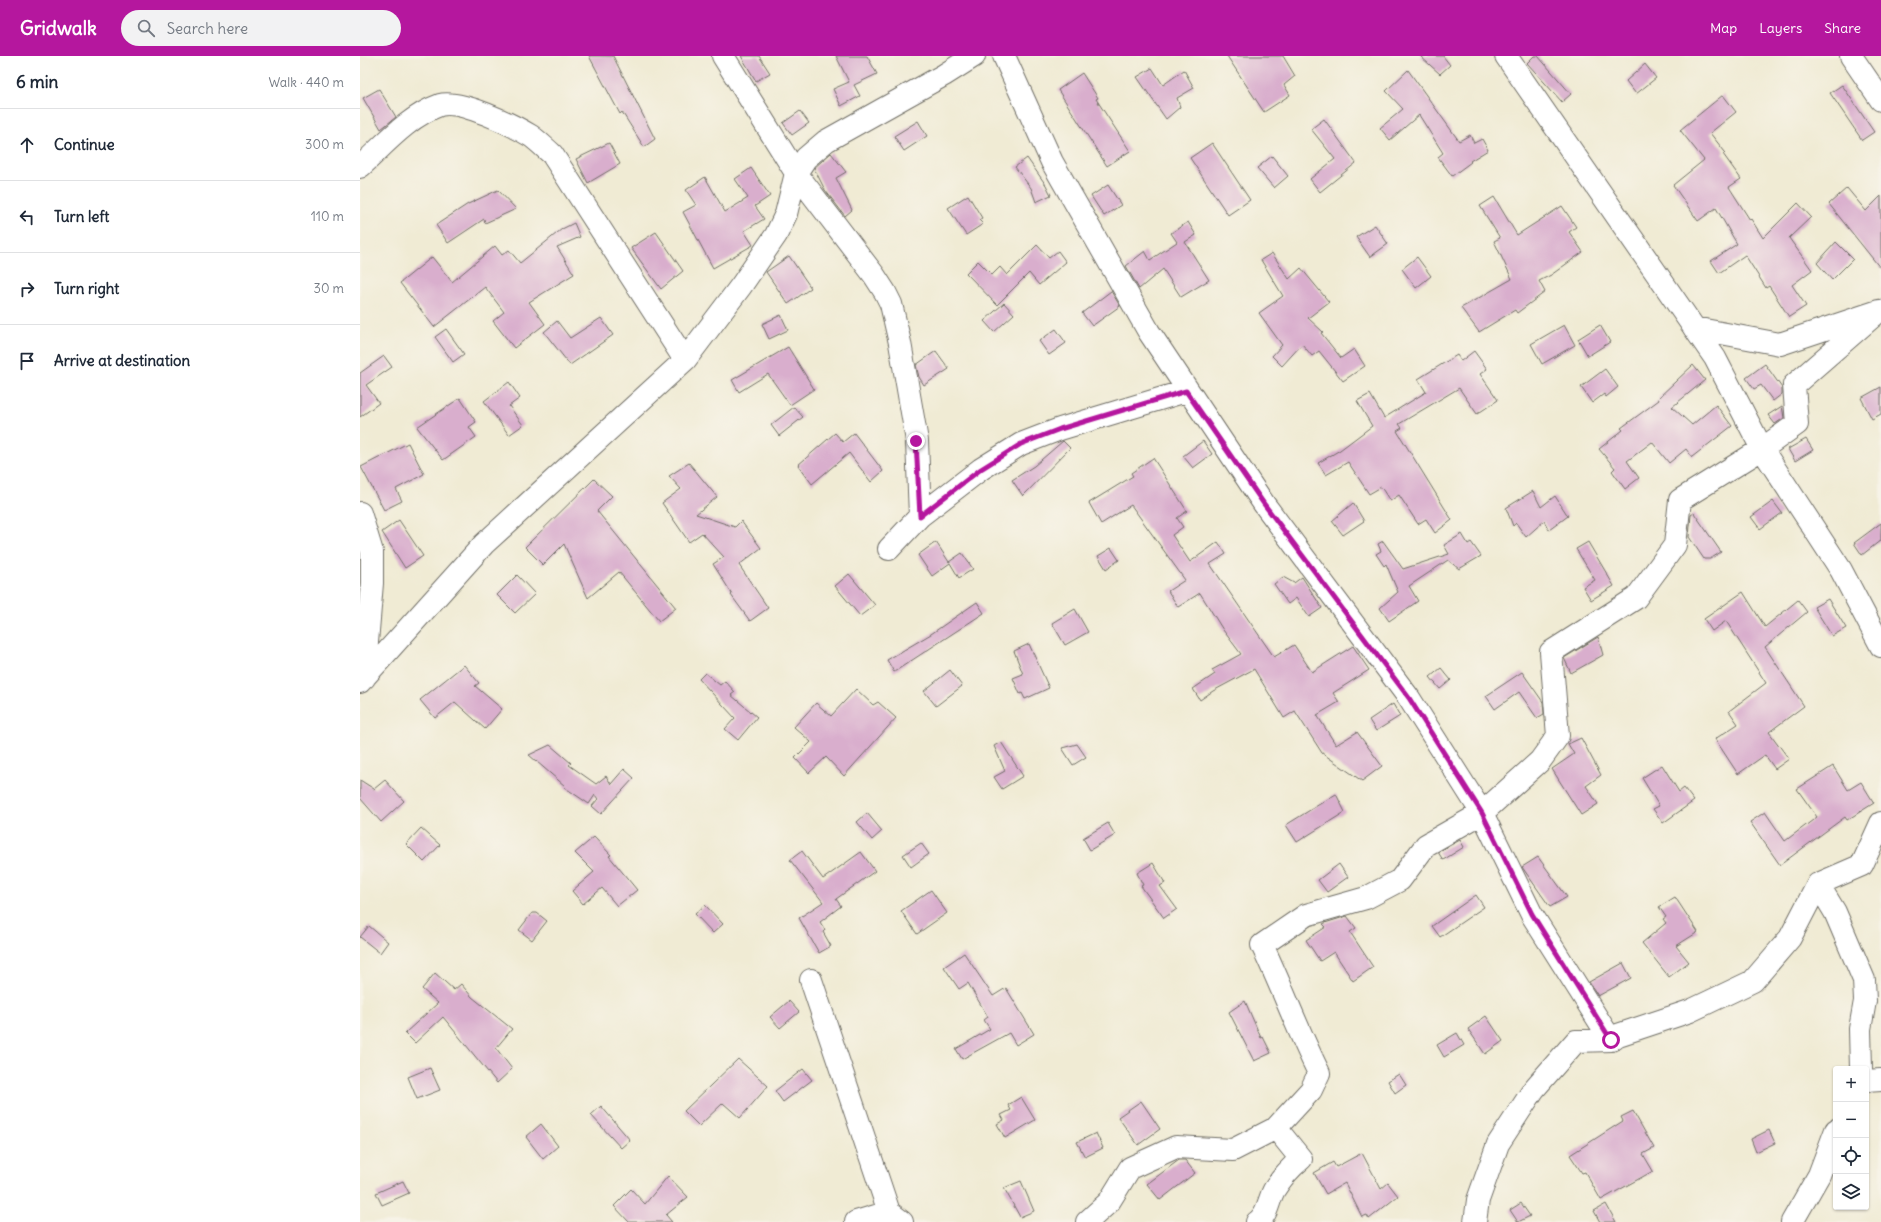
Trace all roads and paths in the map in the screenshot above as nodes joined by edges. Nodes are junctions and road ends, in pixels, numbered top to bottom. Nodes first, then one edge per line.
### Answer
1 (723, 56) edge
2 (974, 56) edge
3 (1004, 56) edge
4 (1506, 56) edge
5 (1851, 56) edge
6 (1881, 100) edge
7 (360, 167) edge
8 (796, 173) junction
9 (1694, 328) junction
10 (685, 360) junction
11 (1186, 391) junction
12 (1762, 449) junction
13 (360, 513) edge
14 (920, 516) junction
15 (889, 549) dead end
16 (1881, 646) edge
17 (362, 680) edge
18 (1482, 813) junction
19 (1881, 823) edge
20 (1818, 884) junction
21 (812, 980) dead end
22 (1611, 1040) junction
23 (1861, 1066) edge
24 (1881, 1080) edge
25 (1869, 1081) edge
26 (1276, 1128) junction
27 (1833, 1138) edge
28 (1478, 1200) junction
29 (895, 1217) edge
30 (856, 1222) edge
31 (1087, 1222) edge
32 (1257, 1222) edge
33 (1461, 1222) edge
34 (1475, 1222) edge
35 (1792, 1222) edge

1 - 8 street
2 - 8 street
3 - 11 street
4 - 9 street
5 - 6 street
7 - 10 street
8 - 10 street
8 - 14 street
9 - 12 street
9 - 12 street
10 - 17 street
11 - 14 street
11 - 18 street
12 - 16 street
12 - 18 street
13 - 17 street
14 - 15 street
18 - 22 street
18 - 26 street
19 - 20 street
20 - 22 street
20 - 23 street
21 - 29 street
22 - 28 street
24 - 25 street
26 - 31 street
26 - 32 street
27 - 35 street
28 - 33 street
28 - 34 street
29 - 30 street

